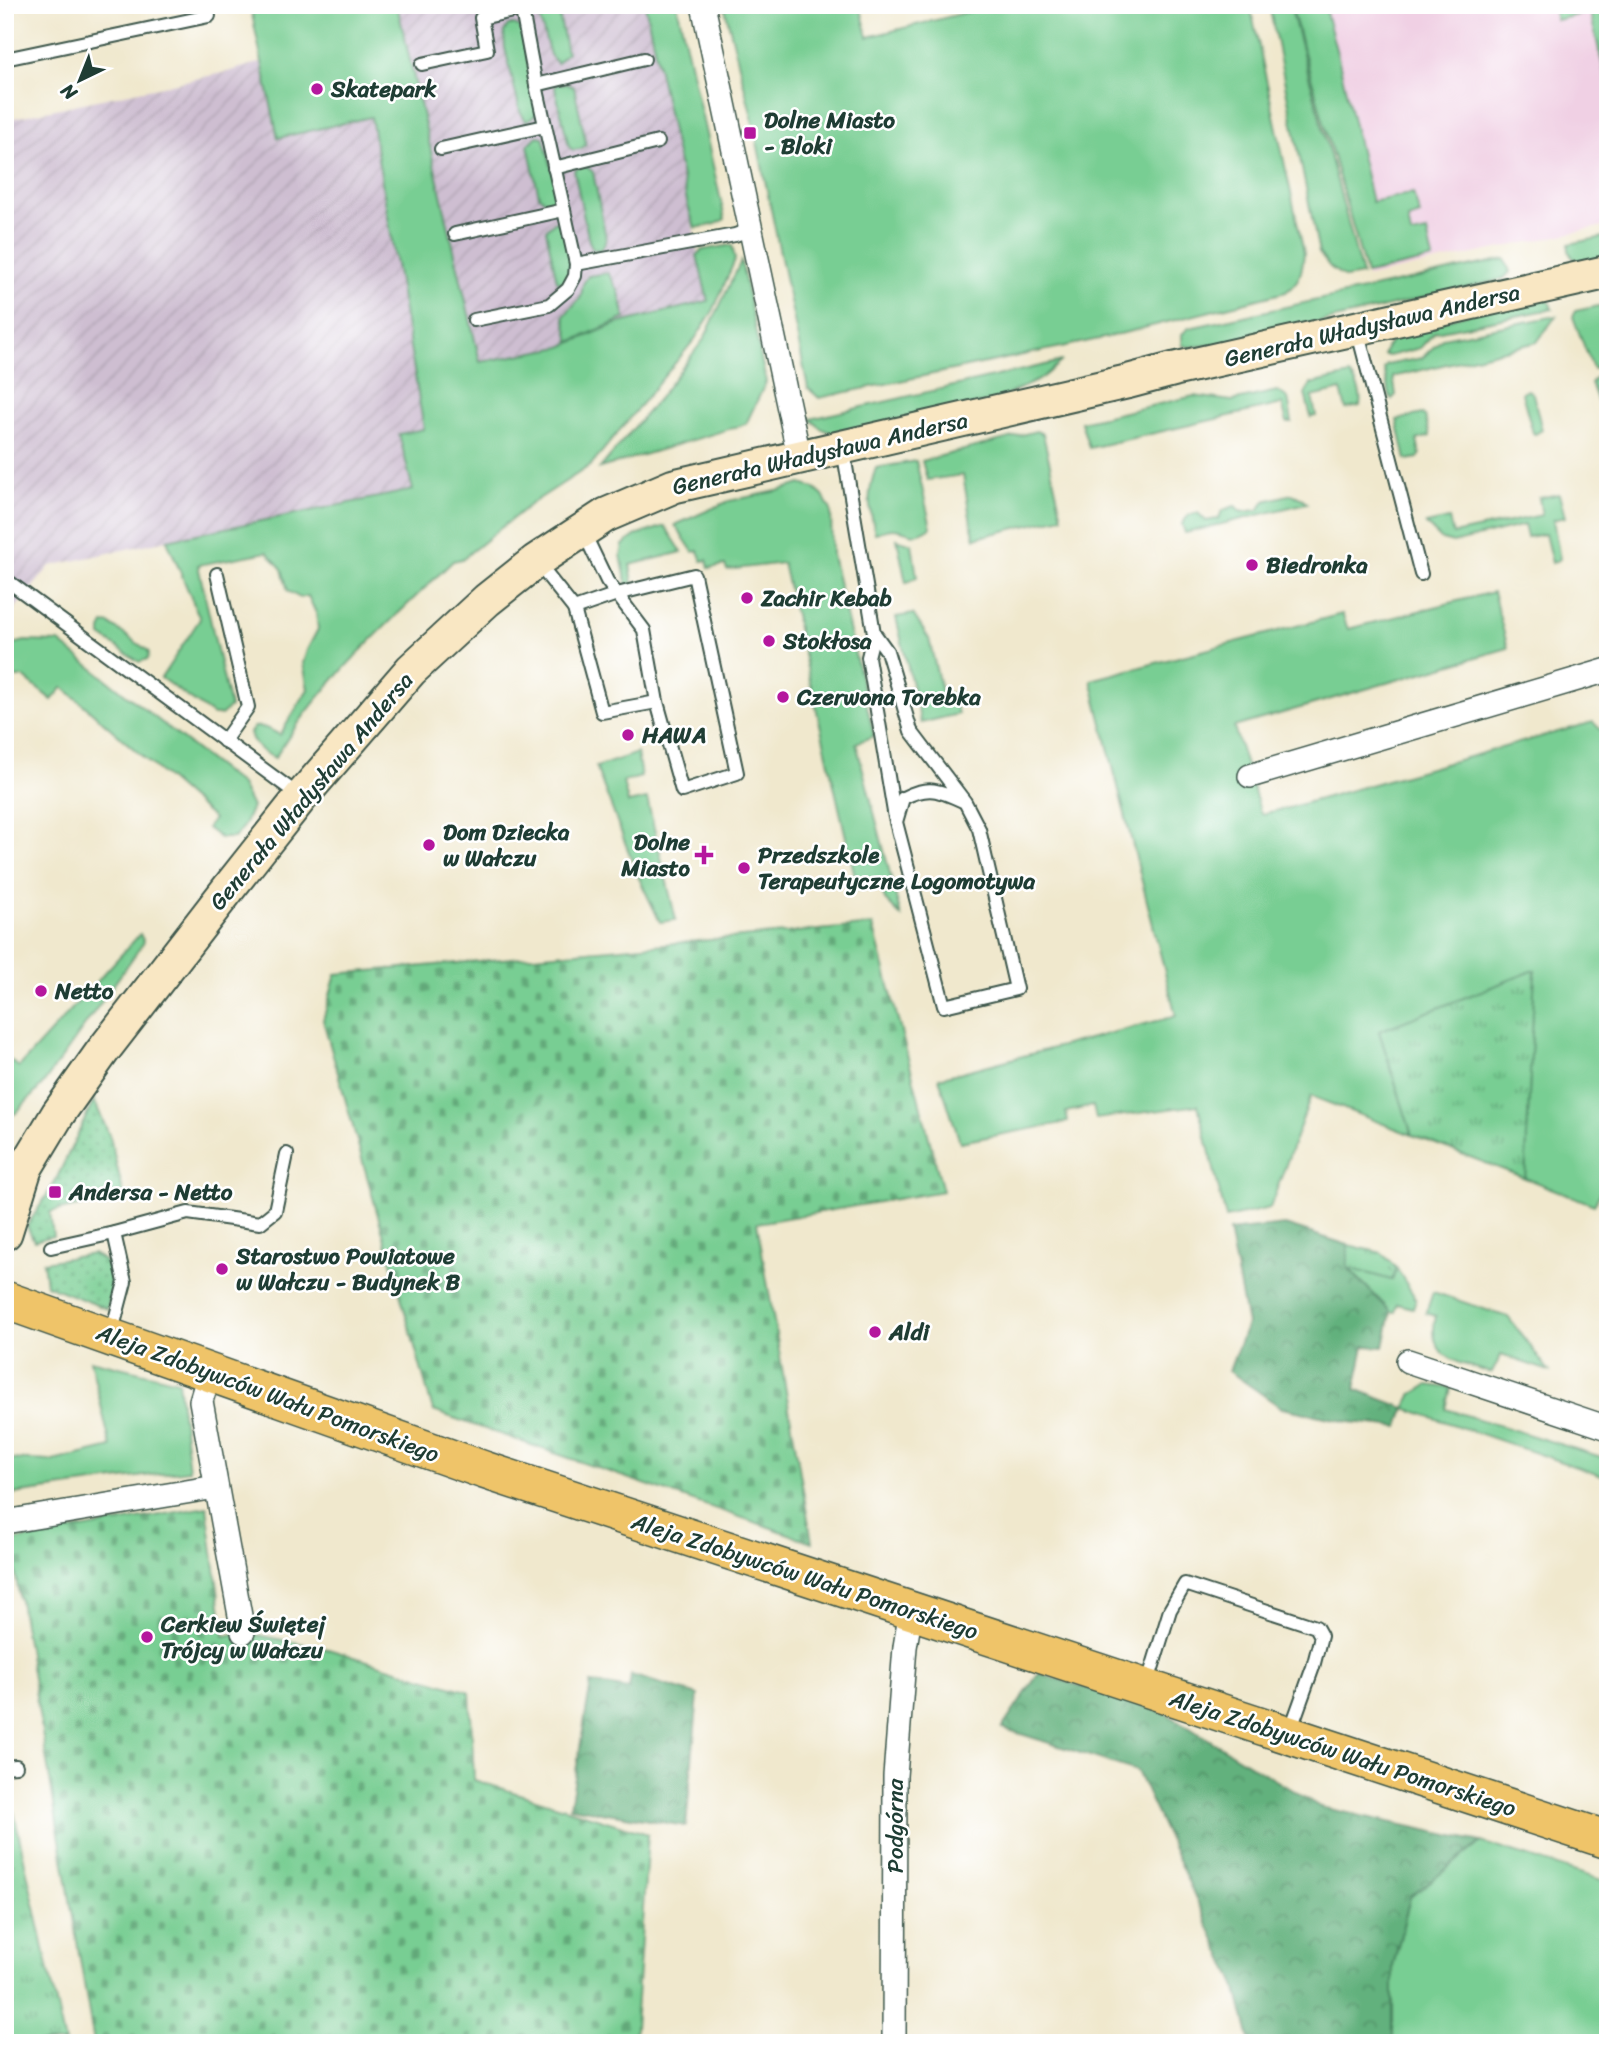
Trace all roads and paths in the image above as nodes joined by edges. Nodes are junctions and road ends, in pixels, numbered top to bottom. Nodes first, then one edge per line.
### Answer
1 (206, 5) edge
2 (703, 5) edge
3 (521, 7) edge
4 (480, 12) edge
5 (5, 59) edge
6 (644, 59) dead end
7 (422, 64) dead end
8 (536, 85) junction
9 (545, 126) junction
10 (658, 142) dead end
11 (441, 149) dead end
12 (554, 168) junction
13 (564, 210) junction
14 (752, 229) junction
15 (455, 234) dead end
16 (576, 264) junction
17 (1608, 272) edge
18 (474, 320) dead end
19 (1357, 329) junction
20 (843, 447) junction
21 (799, 456) junction
22 (582, 529) junction
23 (536, 561) junction
24 (217, 574) dead end
25 (1421, 574) dead end
26 (5, 579) edge
27 (617, 594) junction
28 (574, 609) junction
29 (874, 633) junction
30 (1608, 670) edge
31 (657, 702) junction
32 (224, 741) junction
33 (1250, 776) dead end
34 (301, 797) junction
35 (965, 802) junction
36 (896, 822) junction
37 (286, 1154) dead end
38 (12, 1172) edge
39 (5, 1233) edge
40 (114, 1233) junction
41 (51, 1247) dead end
42 (5, 1300) edge
43 (111, 1337) junction
44 (1408, 1361) dead end
45 (209, 1371) junction
46 (1608, 1428) edge
47 (216, 1487) junction
48 (5, 1522) edge
49 (911, 1611) junction
50 (243, 1632) dead end
51 (1146, 1688) junction
52 (1289, 1735) junction
53 (1608, 1840) edge
54 (894, 2043) edge

1 - 5 lane
2 - 14 street
3 - 4 lane
3 - 8 lane
4 - 7 lane
6 - 8 lane
8 - 9 lane
9 - 11 lane
9 - 12 lane
10 - 12 lane
12 - 13 lane
13 - 15 lane
13 - 16 lane
14 - 16 lane
14 - 21 street
16 - 18 lane
17 - 19 main road, Generała Władysława Andersa
19 - 20 main road, Generała Władysława Andersa
19 - 25 lane
20 - 21 main road, Generała Władysława Andersa
20 - 29 lane
21 - 22 main road, Generała Władysława Andersa
22 - 23 main road, Generała Władysława Andersa
22 - 27 lane
23 - 28 lane
23 - 34 main road, Generała Władysława Andersa
24 - 32 lane
26 - 32 lane
27 - 28 lane
27 - 31 lane
27 - 31 lane
28 - 31 lane
29 - 35 lane
29 - 36 lane
30 - 33 street
32 - 34 lane
34 - 38 main road, Generała Władysława Andersa
35 - 36 lane
35 - 36 lane
37 - 40 lane
38 - 39 main road, Generała Władysława Andersa
40 - 41 lane
40 - 43 lane
42 - 43 main road, Aleja Zdobywców Wału Pomorskiego
43 - 45 main road, Aleja Zdobywców Wału Pomorskiego
44 - 46 street
45 - 47 street
45 - 49 main road, Aleja Zdobywców Wału Pomorskiego
47 - 48 street
47 - 50 street
49 - 51 main road, Aleja Zdobywców Wału Pomorskiego
49 - 54 street, Podgórna
51 - 52 main road, Aleja Zdobywców Wału Pomorskiego
51 - 52 lane
52 - 53 main road, Aleja Zdobywców Wału Pomorskiego

